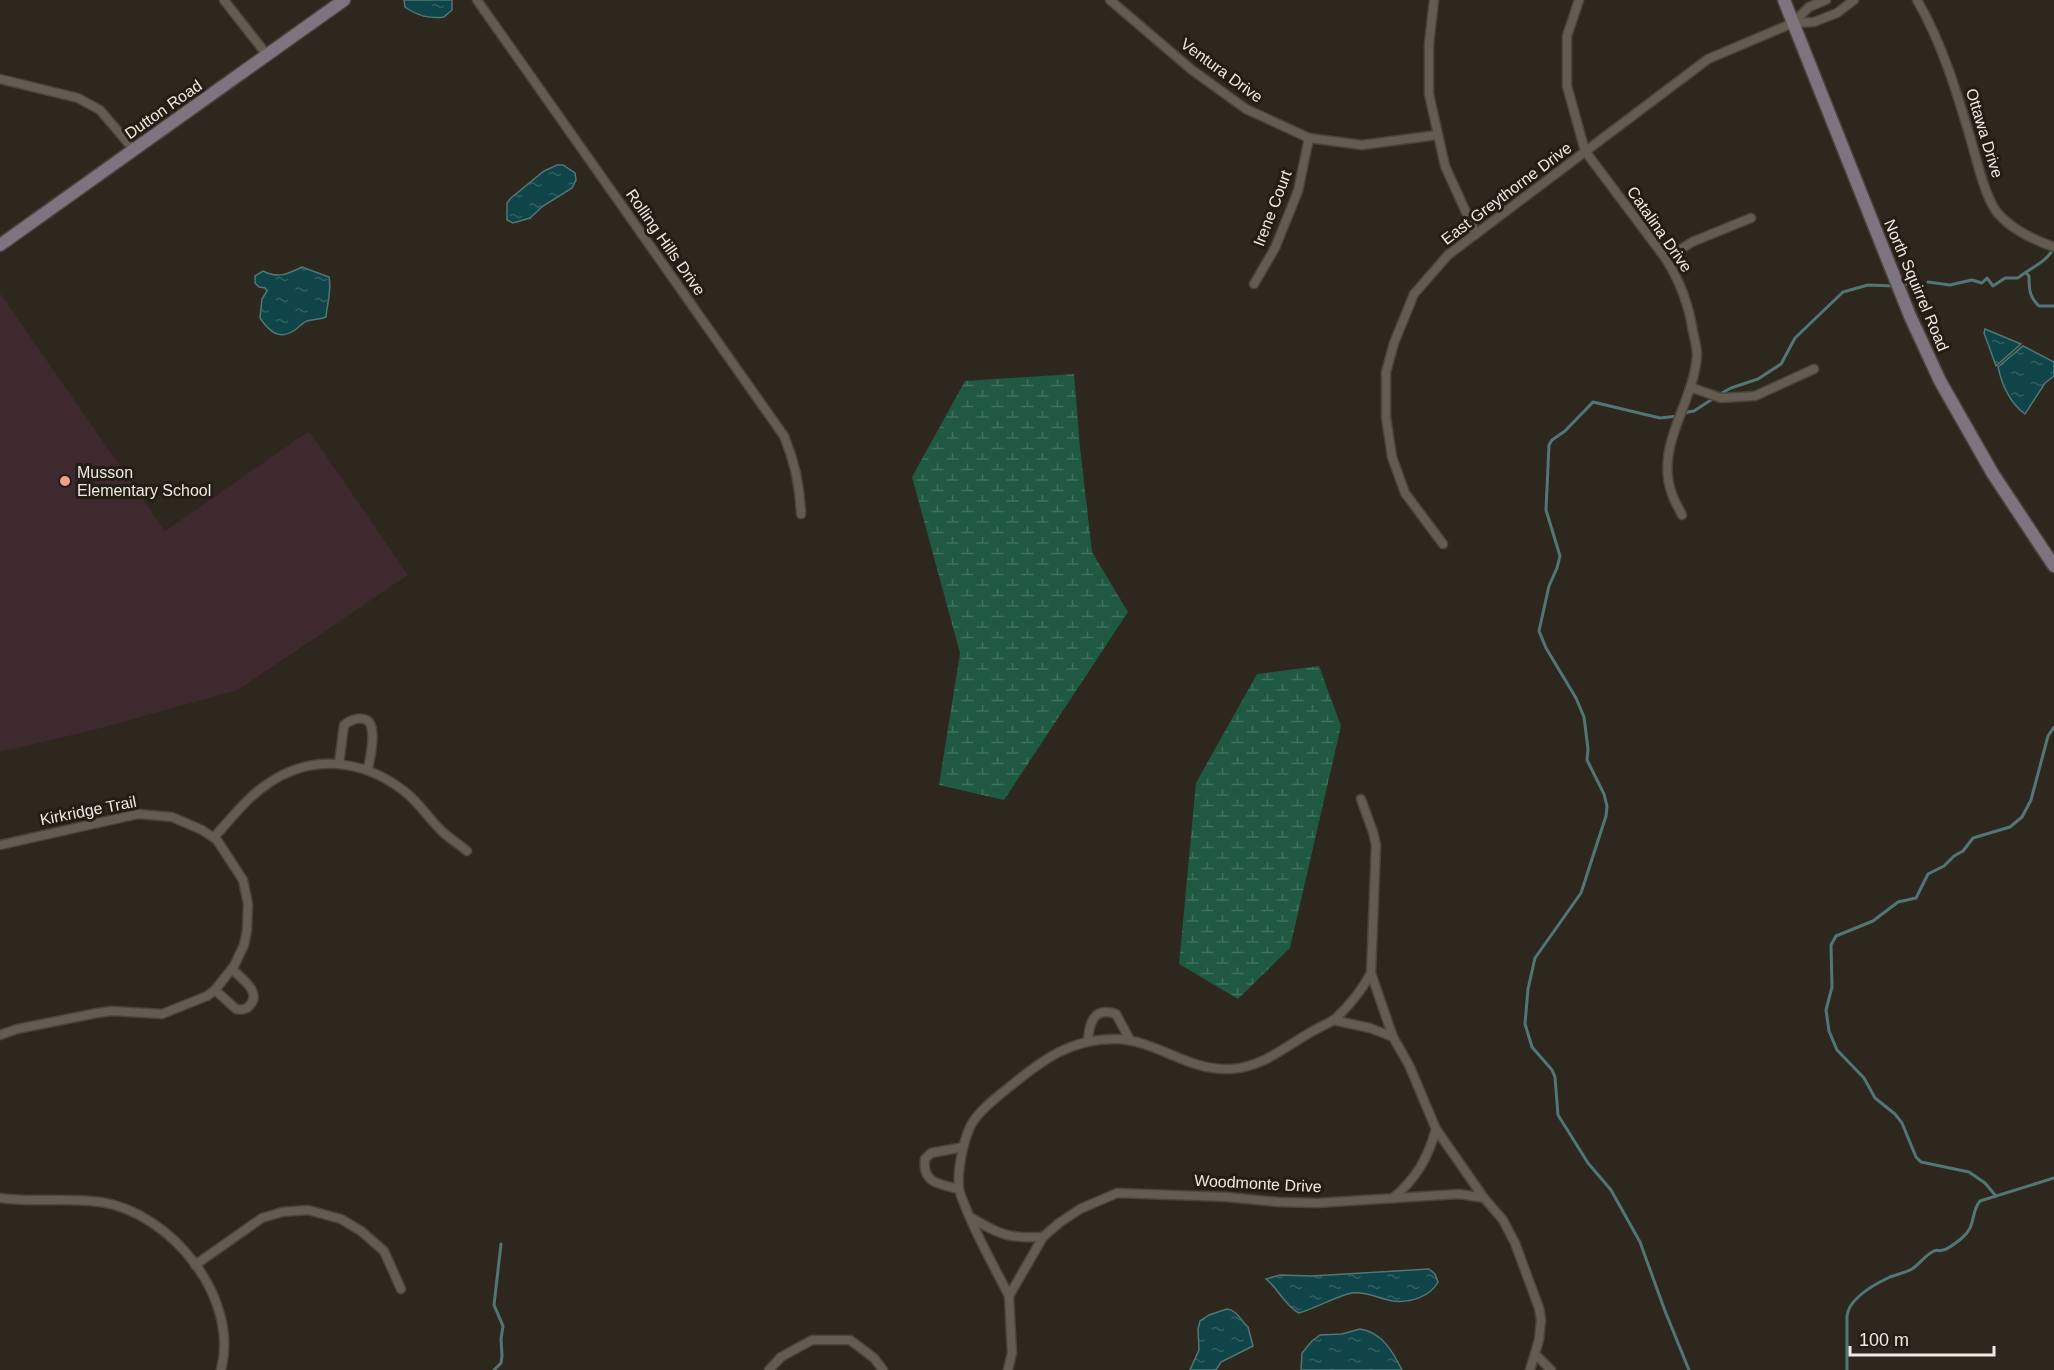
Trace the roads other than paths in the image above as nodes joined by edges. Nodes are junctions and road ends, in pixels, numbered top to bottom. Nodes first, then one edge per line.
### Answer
1 (224, 0) edge
2 (344, 0) edge
3 (477, 0) edge
4 (1110, 0) edge
5 (1434, 0) edge
6 (1579, 0) edge
7 (1784, 0) edge
8 (1826, 0) edge
9 (1854, 0) edge
10 (1917, 0) edge
11 (1793, 23) junction
12 (267, 55) junction
13 (0, 80) edge
14 (1437, 135) junction
15 (1310, 138) junction
16 (134, 150) junction
17 (1585, 151) junction
18 (1751, 218) dead end
19 (1476, 234) junction
20 (0, 245) edge
21 (2054, 247) edge
22 (1666, 260) junction
23 (1254, 284) dead end
24 (1814, 369) dead end
25 (1690, 387) junction
26 (801, 514) dead end
27 (1682, 515) dead end
28 (1443, 544) dead end
29 (2054, 566) edge
30 (339, 763) junction
31 (368, 769) junction
32 (1360, 799) dead end
33 (214, 837) junction
34 (0, 845) edge
35 (467, 851) dead end
36 (232, 969) junction
37 (1371, 973) junction
38 (215, 990) junction
39 (1333, 1020) junction
40 (0, 1035) edge
41 (1393, 1037) junction
42 (1130, 1040) junction
43 (1088, 1041) junction
44 (1436, 1129) junction
45 (963, 1147) junction
46 (959, 1189) junction
47 (0, 1198) edge
48 (1393, 1198) junction
49 (1484, 1198) junction
50 (969, 1216) junction
51 (1043, 1237) junction
52 (195, 1265) junction
53 (401, 1289) dead end
54 (1009, 1296) junction
55 (1535, 1354) junction
56 (1008, 1369) edge
57 (220, 1370) edge
58 (769, 1370) edge
59 (883, 1370) edge
60 (1018, 1370) edge
61 (1530, 1370) edge
62 (1551, 1370) edge

1 - 12 street
2 - 12 street, Dutton Road
3 - 26 street, Rolling Hills Drive
4 - 15 street, Ventura Drive
5 - 14 street
6 - 17 street, Catalina Drive
7 - 11 street, North Squirrel Road
8 - 11 street
9 - 11 street
10 - 21 street, Ottawa Drive
11 - 17 street, East Greythorne Drive
11 - 29 street, North Squirrel Road
12 - 16 street, Dutton Road
13 - 16 street
14 - 15 street, Ventura Drive
14 - 19 street
15 - 23 street, Irene Court
16 - 20 street, Dutton Road
17 - 19 street, East Greythorne Drive
17 - 22 street, Catalina Drive
18 - 22 street
19 - 28 street, East Greythorne Drive
22 - 25 street, Catalina Drive
24 - 25 street
25 - 27 street, Catalina Drive
30 - 31 street
30 - 31 street
30 - 33 street
31 - 35 street
32 - 37 street
33 - 34 street, Kirkridge Trail
33 - 36 street
36 - 38 street
36 - 38 street
37 - 39 street
37 - 41 street
38 - 40 street
39 - 41 street
39 - 42 street
41 - 44 street
42 - 43 street
42 - 43 street
43 - 45 street
44 - 48 street
44 - 49 street
45 - 46 street
45 - 46 street
46 - 50 street
47 - 52 street
48 - 49 street, Woodmonte Drive
48 - 51 street, Woodmonte Drive
49 - 55 street
50 - 51 street
50 - 54 street
51 - 54 street, Woodmonte Drive
52 - 53 street
52 - 57 street
54 - 56 street
55 - 61 street
55 - 62 street
56 - 60 street
58 - 59 street

